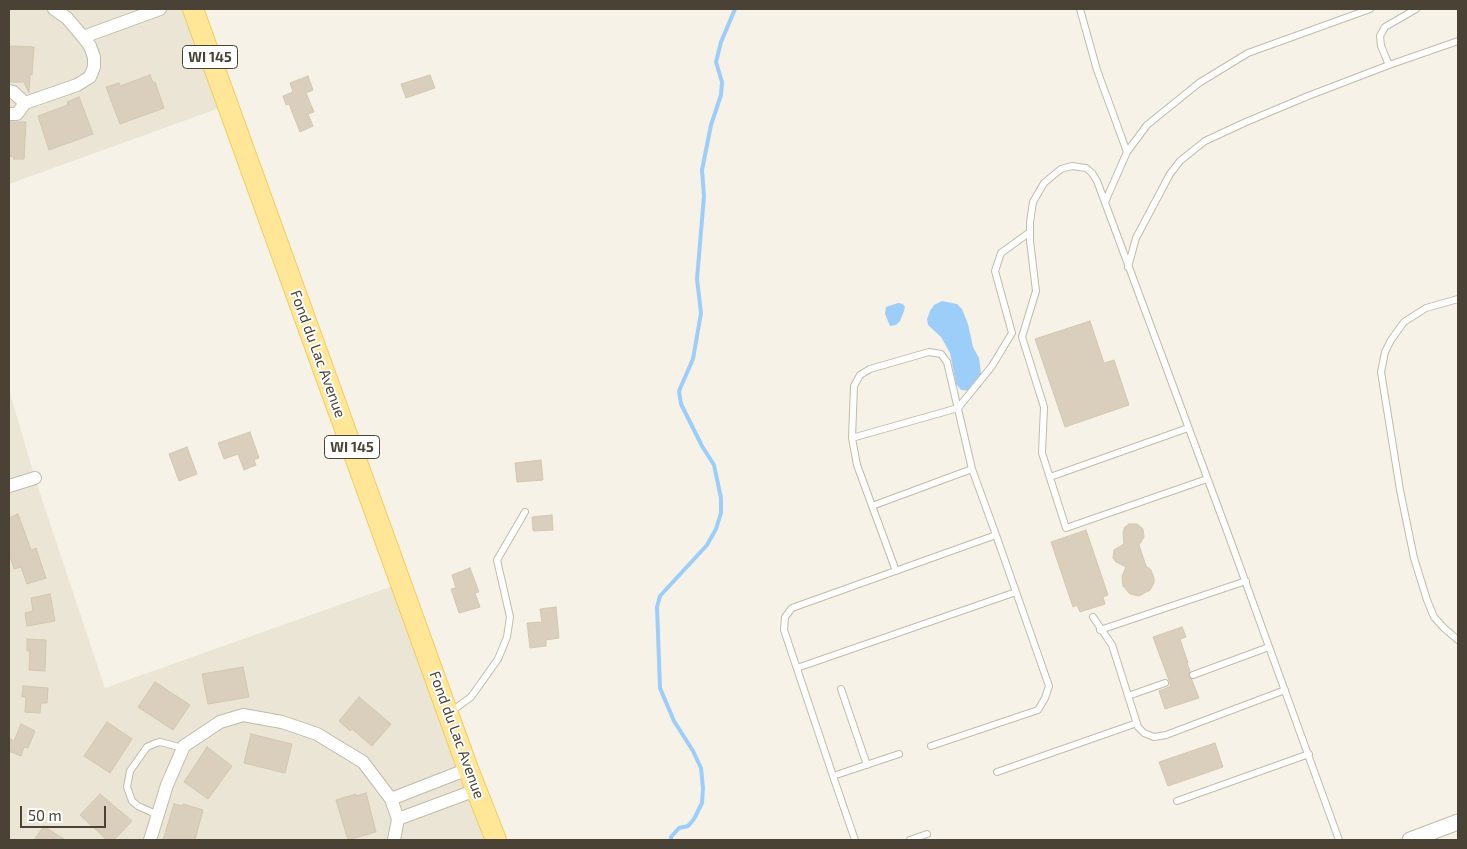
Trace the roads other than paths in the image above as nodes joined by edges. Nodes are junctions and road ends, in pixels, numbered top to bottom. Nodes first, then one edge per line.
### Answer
1 (54, 9) edge
2 (160, 9) edge
3 (193, 9) edge
4 (1080, 9) edge
5 (1370, 9) edge
6 (1416, 9) edge
7 (82, 36) junction
8 (1458, 42) edge
9 (1389, 65) junction
10 (9, 91) edge
11 (25, 103) junction
12 (9, 114) edge
13 (1127, 152) junction
14 (1105, 202) junction
15 (1030, 232) junction
16 (1128, 267) junction
17 (1458, 299) edge
18 (958, 408) junction
19 (1188, 428) junction
20 (852, 438) junction
21 (972, 470) junction
22 (1050, 476) junction
23 (35, 478) dead end
24 (1207, 479) junction
25 (9, 486) edge
26 (872, 506) junction
27 (525, 512) dead end
28 (996, 535) junction
29 (896, 571) junction
30 (1246, 581) junction
31 (1016, 592) junction
32 (1093, 616) dead end
33 (1100, 630) junction
34 (1458, 640) edge
35 (1269, 647) junction
36 (797, 668) junction
37 (1193, 675) dead end
38 (1165, 683) dead end
39 (841, 689) dead end
40 (1285, 690) junction
41 (1128, 696) junction
42 (448, 713) junction
43 (1137, 723) junction
44 (931, 746) dead end
45 (183, 748) junction
46 (899, 754) dead end
47 (1309, 754) junction
48 (867, 765) junction
49 (468, 769) junction
50 (997, 772) dead end
51 (833, 776) junction
52 (476, 790) junction
53 (390, 798) junction
54 (1177, 801) dead end
55 (158, 815) junction
56 (398, 819) junction
57 (1458, 822) edge
58 (927, 834) dead end
59 (150, 840) edge
60 (394, 840) edge
61 (496, 840) edge
62 (855, 840) edge
63 (910, 840) edge
64 (1339, 840) edge
65 (1410, 840) edge

1 - 7 street
2 - 7 street
3 - 42 main road, Fond du Lac Avenue / WI 145
4 - 13 lane
5 - 13 lane
6 - 9 lane
7 - 11 street
8 - 9 lane
9 - 16 lane
10 - 11 street
11 - 12 street
13 - 14 lane
14 - 15 lane
14 - 16 lane
15 - 18 lane
15 - 22 lane
16 - 19 lane
17 - 34 lane
18 - 20 lane
18 - 20 lane
18 - 21 lane
19 - 22 lane
19 - 24 lane
20 - 26 lane
21 - 26 lane
21 - 28 lane
22 - 24 lane
23 - 25 street
24 - 30 lane
26 - 29 lane
27 - 42 lane
28 - 29 lane
28 - 31 lane
29 - 36 lane
30 - 33 lane
30 - 35 lane
31 - 36 lane
31 - 44 lane
32 - 33 lane
33 - 41 lane
35 - 37 lane
35 - 40 lane
36 - 51 lane
38 - 41 lane
39 - 48 lane
40 - 43 lane
40 - 47 lane
41 - 43 lane
42 - 49 main road, Fond du Lac Avenue / WI 145
43 - 50 lane
45 - 53 street
45 - 55 street
45 - 55 lane
46 - 48 lane
47 - 54 lane
47 - 64 lane
48 - 51 lane
49 - 52 main road, Fond du Lac Avenue / WI 145
49 - 53 street
51 - 62 lane
52 - 56 street
52 - 61 main road, Fond du Lac Avenue / WI 145
53 - 56 street
55 - 59 street
56 - 60 street
57 - 65 street
58 - 63 lane

